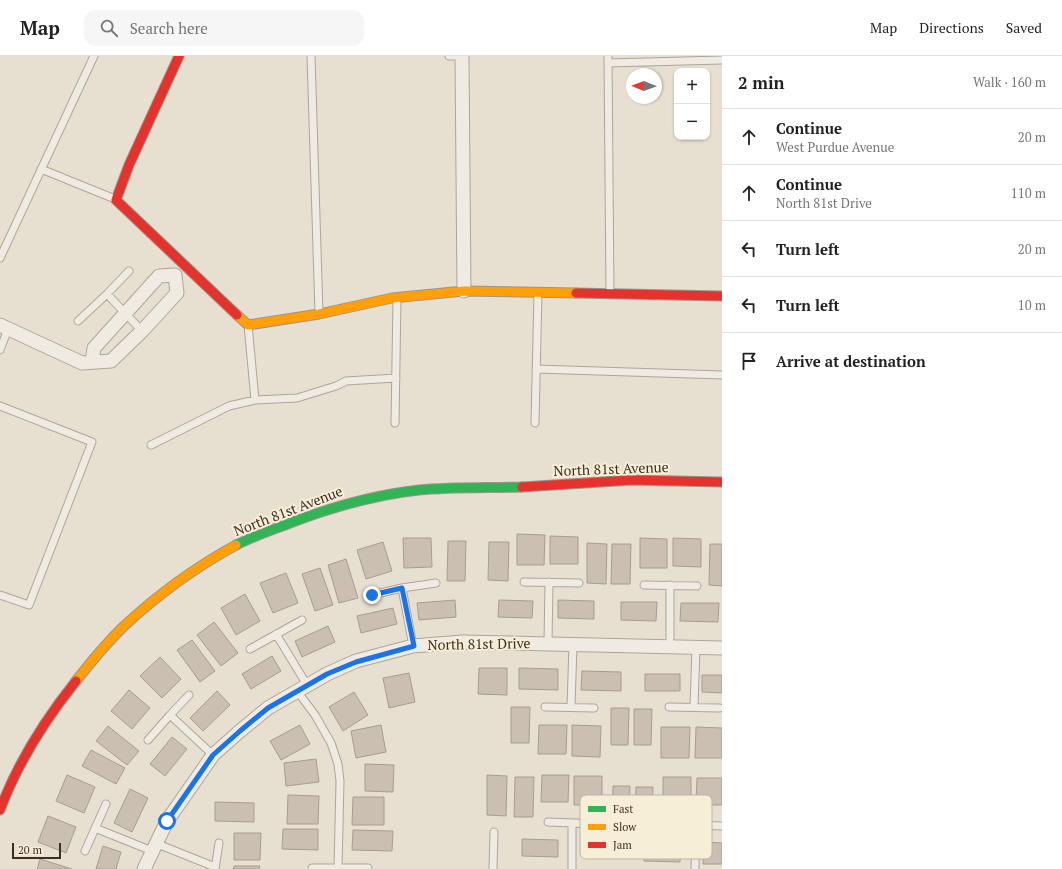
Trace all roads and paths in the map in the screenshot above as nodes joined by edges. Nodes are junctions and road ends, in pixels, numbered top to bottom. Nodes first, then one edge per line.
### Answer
1 (94, 56) edge
2 (178, 56) edge
3 (311, 56) edge
4 (449, 56) edge
5 (462, 56) edge
6 (608, 59) edge
7 (722, 60) edge
8 (42, 169) junction
9 (116, 200) junction
10 (0, 258) edge
11 (185, 265) junction
12 (129, 271) dead end
13 (175, 275) junction
14 (464, 291) junction
15 (538, 293) junction
16 (108, 294) junction
17 (610, 294) junction
18 (722, 296) edge
19 (397, 297) junction
20 (126, 313) junction
21 (319, 314) junction
22 (78, 321) dead end
23 (248, 325) junction
24 (4, 327) edge
25 (142, 331) junction
26 (0, 350) edge
27 (92, 362) junction
28 (536, 369) junction
29 (722, 375) edge
30 (396, 378) junction
31 (255, 400) junction
32 (0, 406) edge
33 (535, 423) dead end
34 (395, 424) dead end
35 (151, 445) dead end
36 (722, 482) edge
37 (524, 582) dead end
38 (549, 582) junction
39 (436, 583) dead end
40 (579, 583) dead end
41 (644, 585) dead end
42 (670, 585) junction
43 (698, 586) dead end
44 (402, 588) junction
45 (0, 595) edge
46 (372, 595) dead end
47 (302, 620) dead end
48 (276, 634) junction
49 (548, 644) junction
50 (573, 644) junction
51 (414, 646) junction
52 (670, 647) junction
53 (250, 648) dead end
54 (696, 648) junction
55 (722, 648) edge
56 (302, 688) junction
57 (189, 696) dead end
58 (545, 707) dead end
59 (572, 707) junction
60 (669, 707) dead end
61 (694, 707) junction
62 (594, 708) dead end
63 (720, 708) dead end
64 (170, 715) junction
65 (148, 740) dead end
66 (213, 755) junction
67 (106, 804) dead end
68 (0, 810) edge
69 (548, 822) dead end
70 (572, 823) junction
71 (580, 823) edge
72 (712, 826) edge
73 (722, 826) edge
74 (95, 828) junction
75 (494, 832) dead end
76 (219, 843) dead end
77 (154, 847) junction
78 (85, 851) dead end
79 (695, 859) edge
80 (215, 868) edge
81 (312, 868) dead end
82 (338, 868) junction
83 (368, 868) dead end
84 (144, 869) edge
85 (493, 869) edge
86 (572, 869) edge
87 (695, 869) edge

1 - 8 lane
2 - 9 street
3 - 21 lane
4 - 5 lane
5 - 14 street
6 - 7 lane
6 - 17 lane
8 - 9 lane
8 - 10 lane
9 - 11 street
11 - 13 street
11 - 23 street
12 - 16 lane
13 - 20 street
13 - 25 street
14 - 15 street
14 - 19 street
15 - 17 street
15 - 28 lane
16 - 20 lane
16 - 22 lane
17 - 18 street
19 - 21 street
19 - 30 lane
20 - 25 lane
20 - 27 street
21 - 23 street
23 - 31 lane
24 - 26 lane
24 - 27 street
25 - 27 street
28 - 29 lane
28 - 33 lane
30 - 31 lane
30 - 34 lane
31 - 35 lane
32 - 45 lane
36 - 68 street, North 81st Avenue
37 - 38 lane
38 - 40 lane
38 - 49 lane
39 - 44 lane
41 - 42 lane
42 - 43 lane
42 - 52 lane
44 - 46 lane
44 - 51 lane
47 - 48 lane
48 - 53 lane
48 - 56 lane
49 - 50 street, North 81st Drive
49 - 51 street, North 81st Drive
50 - 52 street, North 81st Drive
50 - 59 lane
51 - 56 street, North 81st Drive
52 - 54 street, North 81st Drive
54 - 55 street, North 81st Drive
54 - 61 lane
56 - 66 street, North 81st Drive
56 - 82 lane
57 - 64 lane
58 - 59 lane
59 - 62 lane
60 - 61 lane
61 - 63 lane
64 - 65 lane
64 - 66 lane
66 - 77 street, North 81st Drive
67 - 74 lane
69 - 70 lane
70 - 71 lane
70 - 86 lane
72 - 73 lane
74 - 77 lane
74 - 78 lane
75 - 85 lane
76 - 80 lane
77 - 80 lane
77 - 84 street, North 81st Drive
79 - 87 lane
81 - 82 lane
82 - 83 lane

